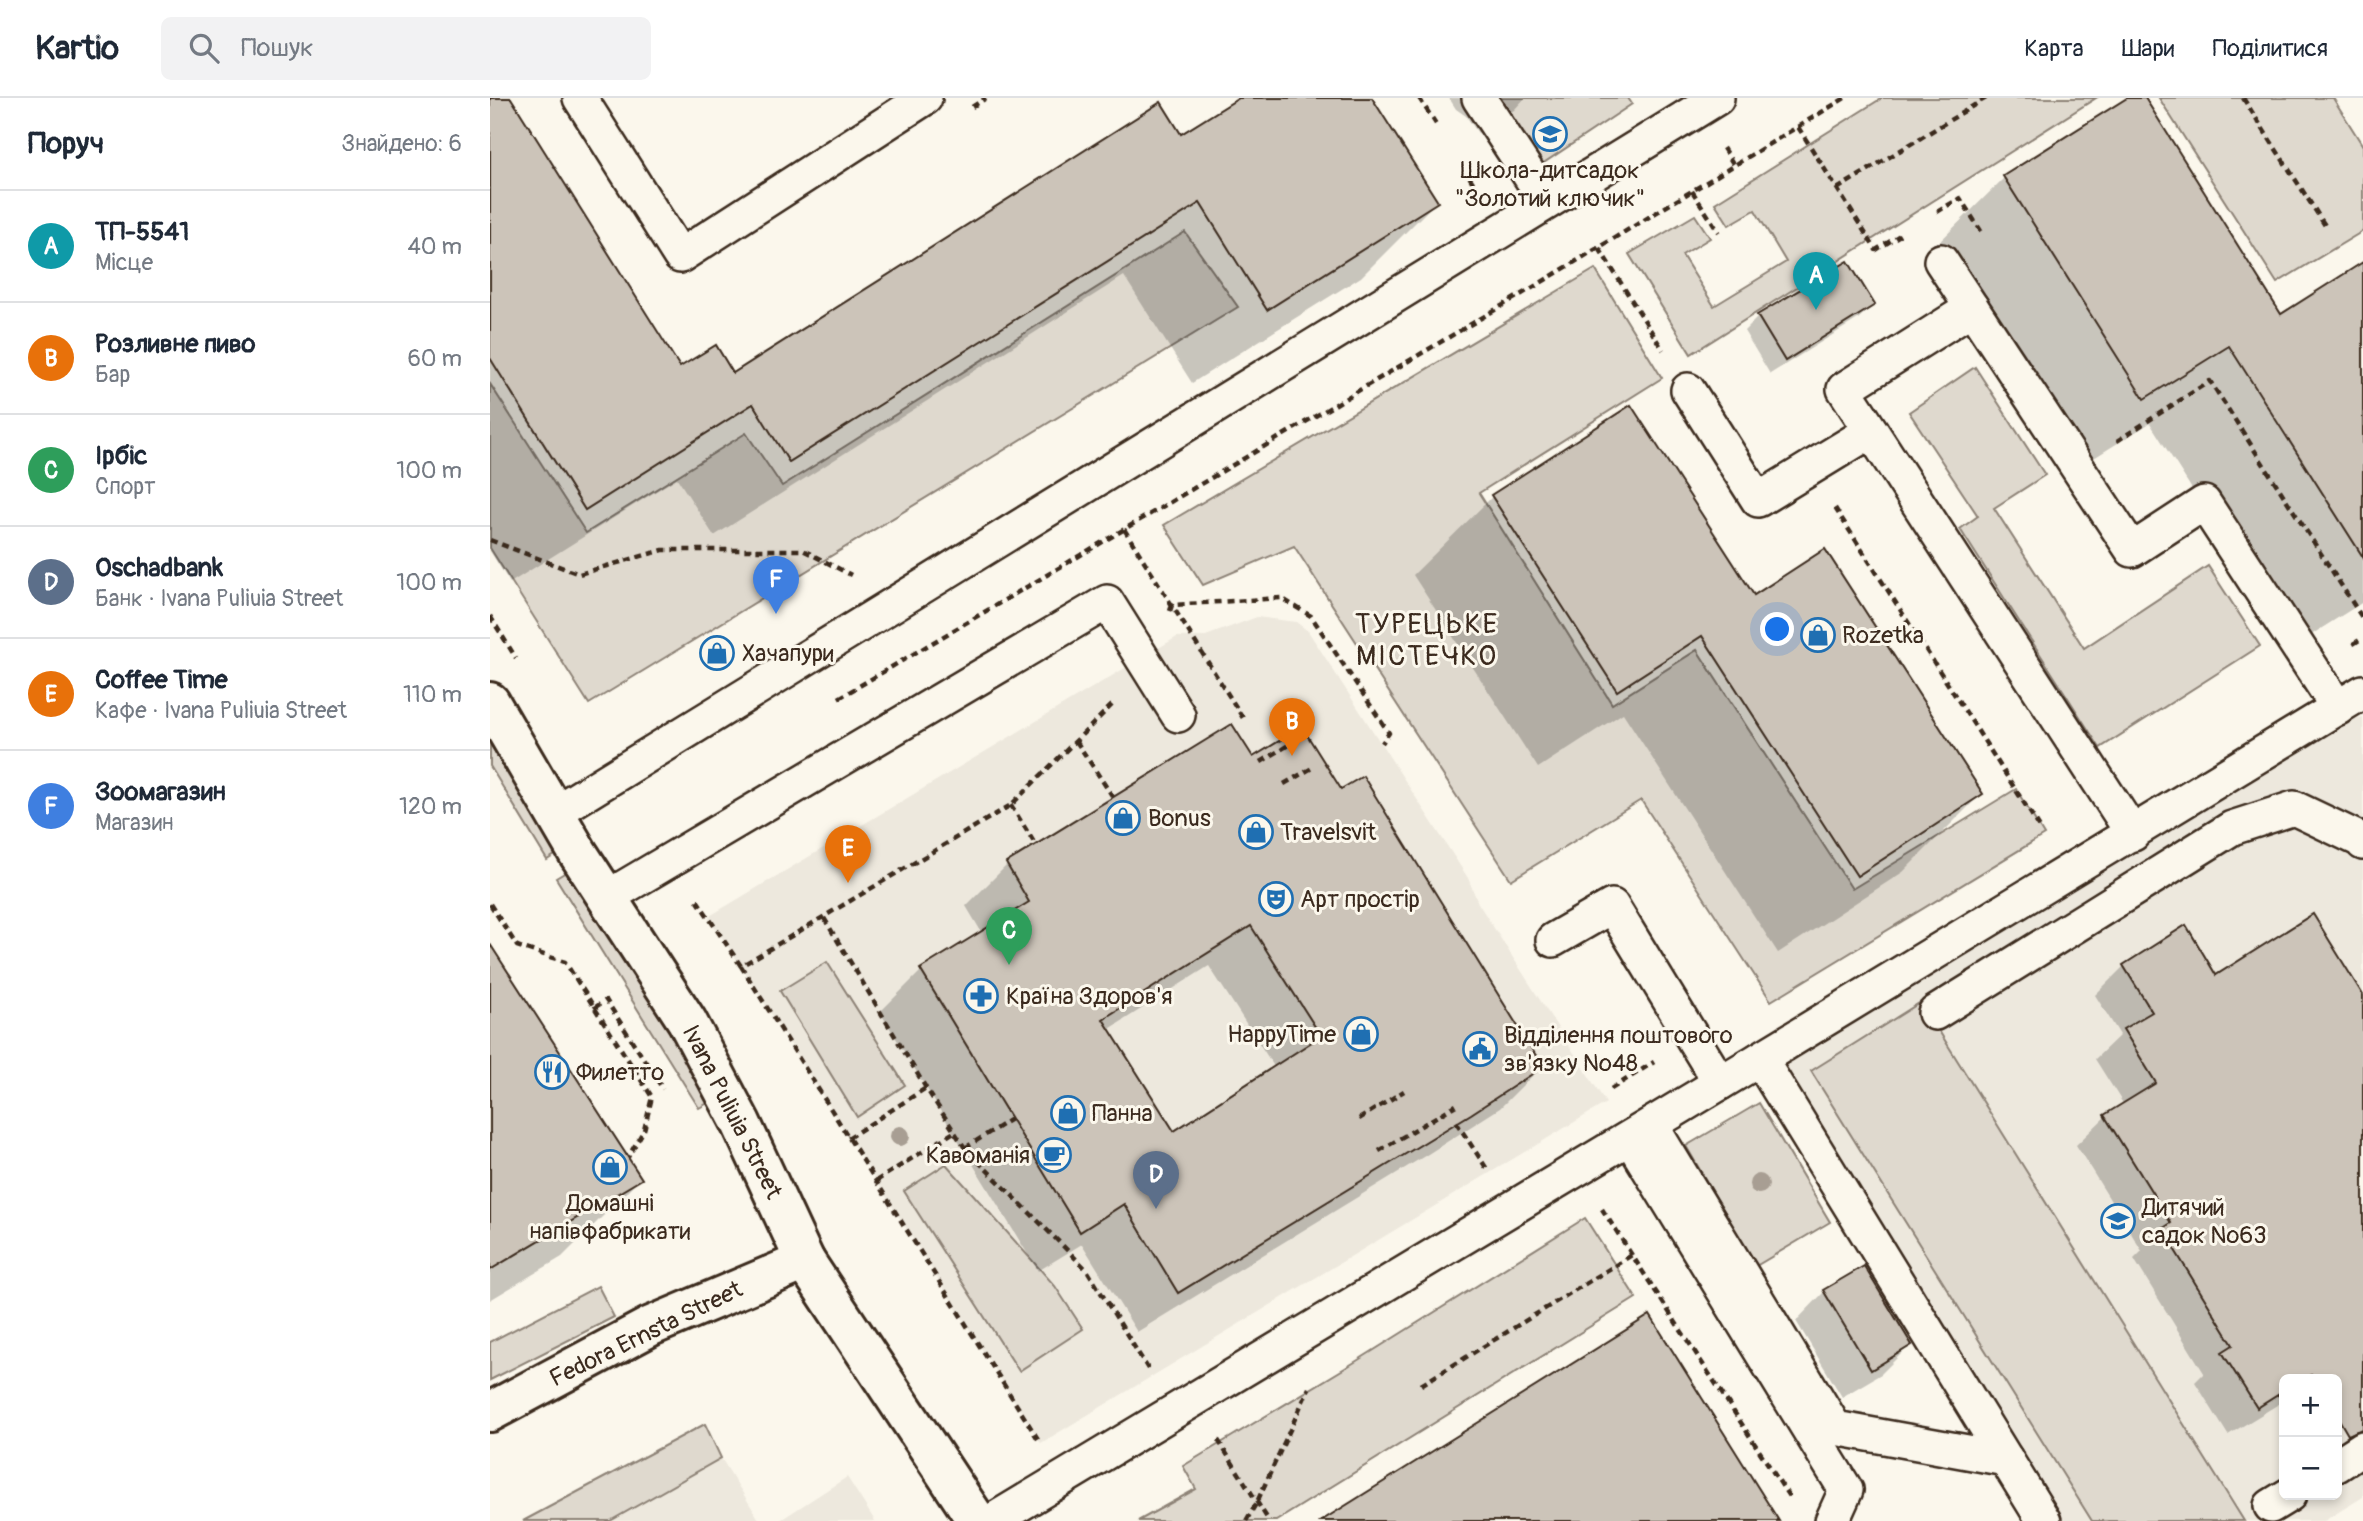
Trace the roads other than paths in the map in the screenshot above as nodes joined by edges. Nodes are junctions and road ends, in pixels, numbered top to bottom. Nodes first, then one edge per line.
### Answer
1 (580, 98) edge
2 (925, 98) edge
3 (1479, 98) edge
4 (1717, 98) edge
5 (1676, 108) edge
6 (1547, 202) junction
7 (1941, 261) dead end
8 (1972, 308) junction
9 (1688, 390) road end
10 (1871, 431) junction
11 (2350, 700) edge
12 (490, 702) edge
13 (1178, 715) dead end
14 (554, 813) junction
15 (2133, 834) junction
16 (2363, 843) edge
17 (606, 898) junction
18 (1553, 940) dead end
19 (1935, 1013) dead end
20 (1760, 1059) junction
21 (1720, 1083) junction
22 (1640, 1131) junction
23 (805, 1261) junction
24 (490, 1412) edge
25 (2363, 1448) edge
26 (2006, 1459) junction
27 (2342, 1462) edge
28 (977, 1521) edge
29 (992, 1521) edge
30 (1832, 1521) edge
31 (2045, 1521) edge

1 - 2 lane
3 - 6 lane
4 - 5 lane
5 - 6 lane
6 - 14 lane
7 - 8 lane
8 - 10 lane
8 - 11 lane
9 - 10 lane
10 - 15 lane
11 - 15 lane
12 - 14 street, Ivana Puliuia Street
13 - 17 lane
14 - 17 street, Ivana Puliuia Street
15 - 20 lane
16 - 19 lane
17 - 23 street, Ivana Puliuia Street
18 - 21 lane
20 - 21 lane
20 - 26 lane
21 - 22 lane
22 - 26 lane
22 - 29 lane
22 - 30 lane
23 - 24 street, Fedora Ernsta Street
23 - 28 street, Ivana Puliuia Street
25 - 27 lane
26 - 31 lane

